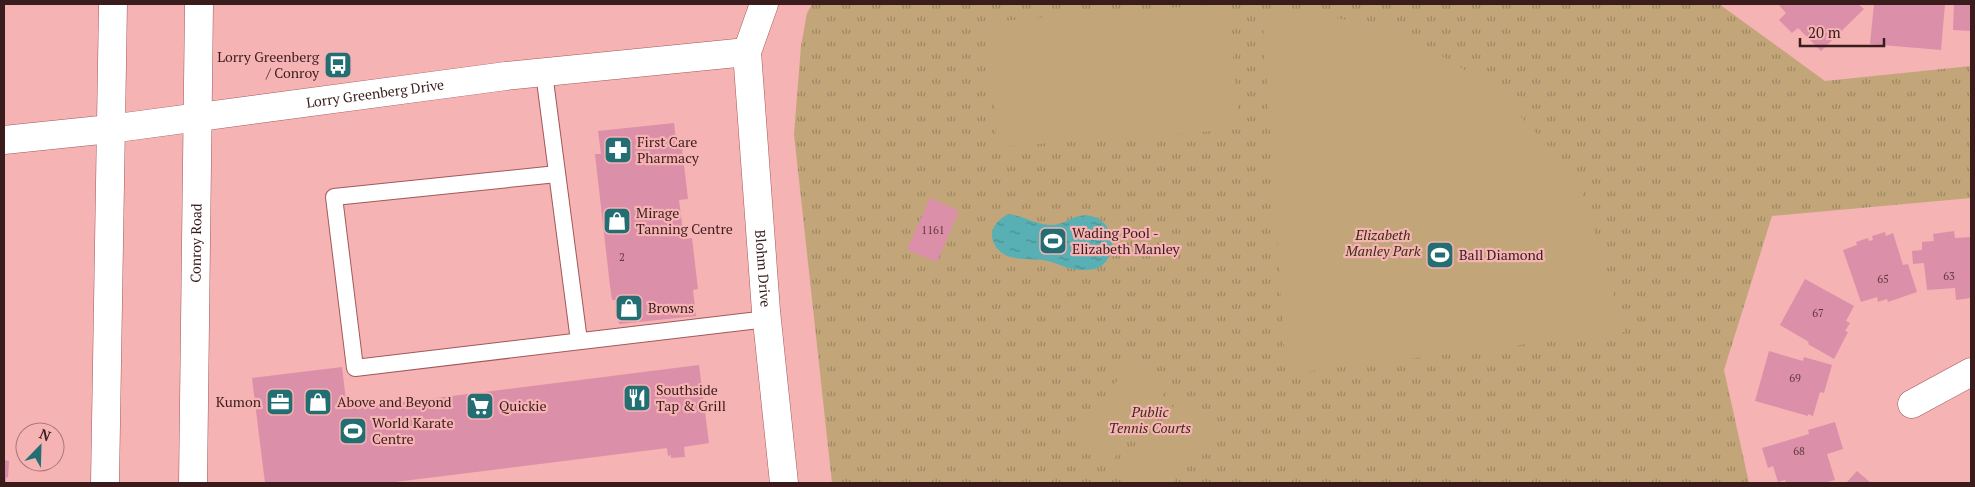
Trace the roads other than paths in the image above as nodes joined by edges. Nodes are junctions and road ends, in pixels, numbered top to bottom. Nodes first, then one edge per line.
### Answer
1 (113, 4) edge
2 (199, 4) edge
3 (764, 4) edge
4 (747, 52) junction
5 (544, 73) junction
6 (199, 118) junction
7 (110, 129) junction
8 (4, 140) edge
9 (557, 174) junction
10 (767, 319) junction
11 (579, 341) junction
12 (1971, 372) edge
13 (1912, 404) dead end
14 (105, 483) edge
15 (193, 483) edge
16 (784, 483) edge

1 - 7 street
2 - 6 street, Conroy Road
3 - 4 street
4 - 5 street, Lorry Greenberg Drive
4 - 10 street, Blohm Drive
5 - 6 street, Lorry Greenberg Drive
5 - 9 lane
6 - 7 street, Lorry Greenberg Drive
6 - 15 street, Conroy Road
7 - 8 street, Lorry Greenberg Drive
7 - 14 street
9 - 11 lane
9 - 11 lane
10 - 11 lane
10 - 16 street, Blohm Drive
12 - 13 street

